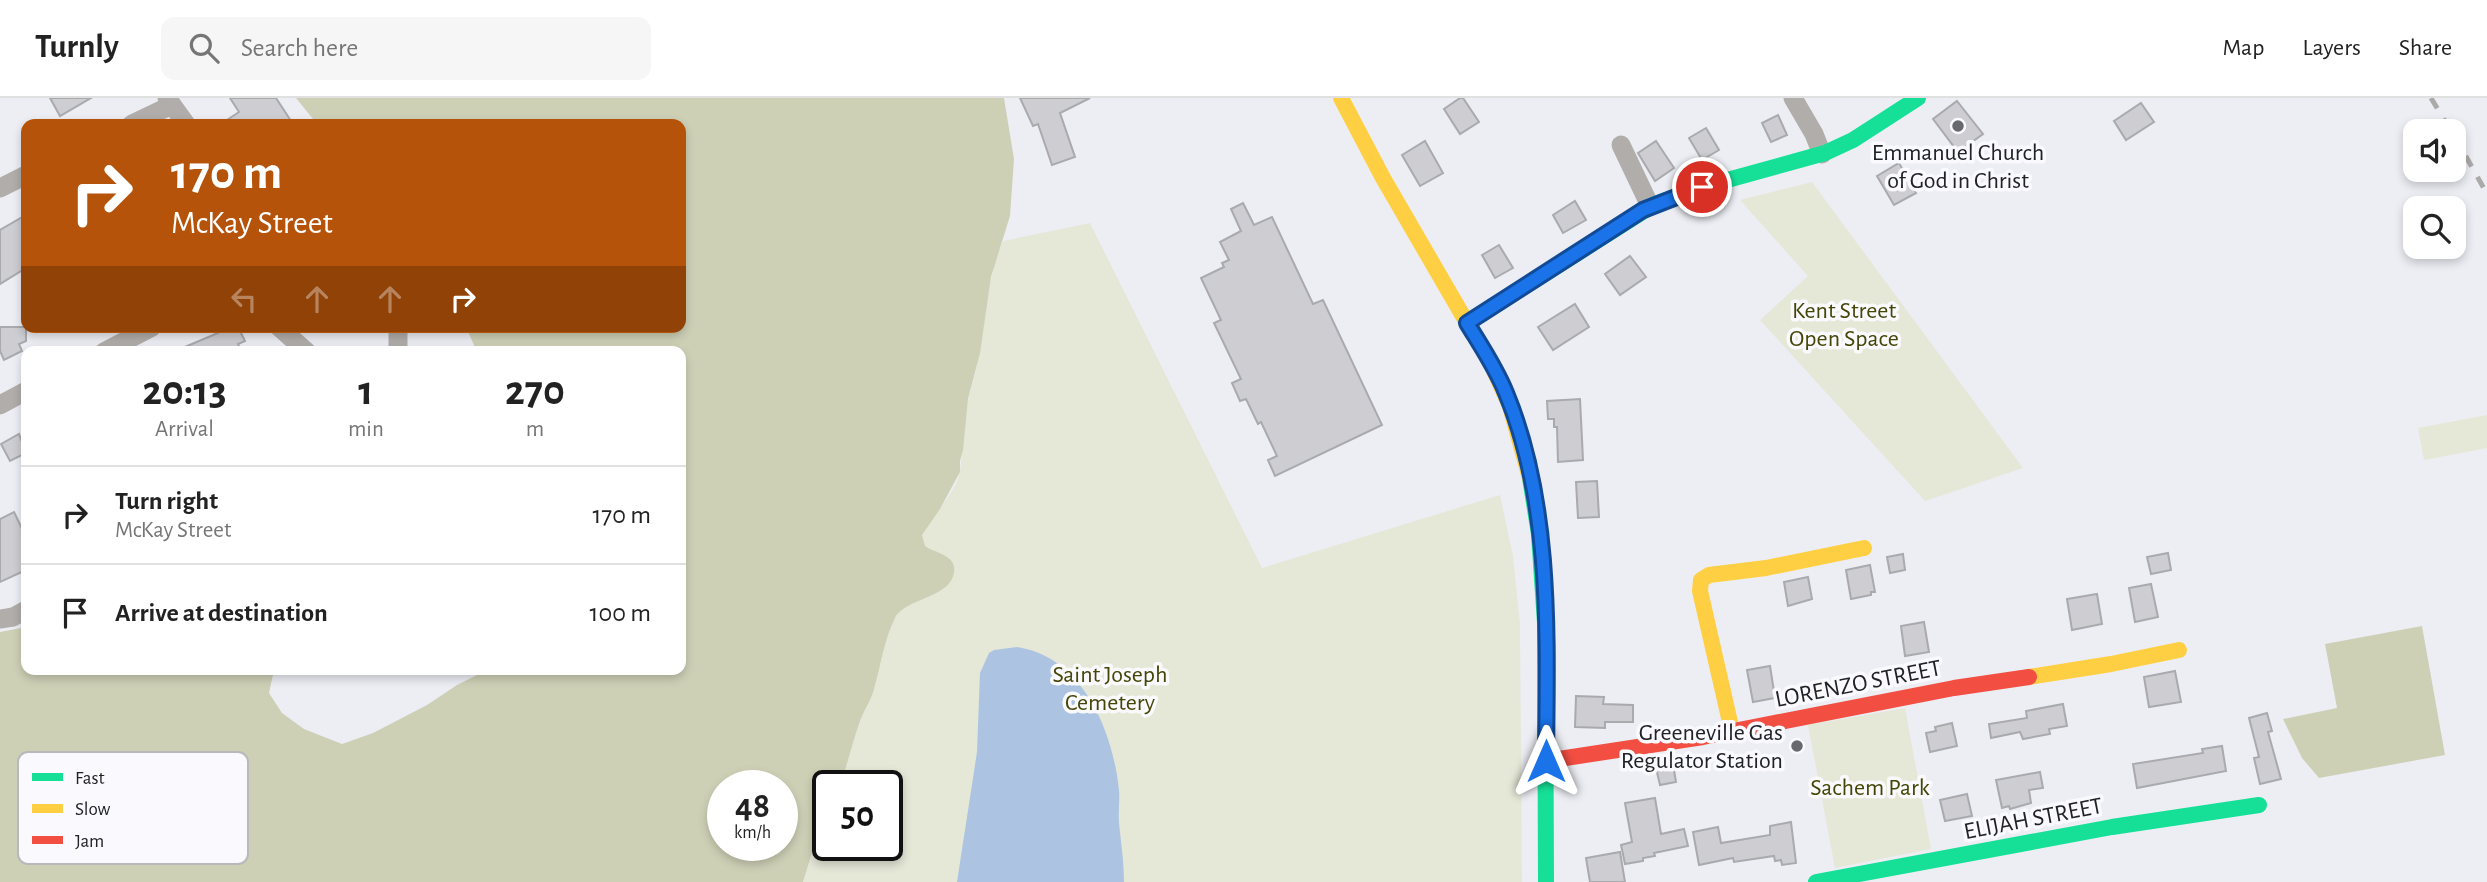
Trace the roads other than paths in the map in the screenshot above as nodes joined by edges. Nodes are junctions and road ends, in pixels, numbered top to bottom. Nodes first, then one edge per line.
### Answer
1 (1341, 98) edge
2 (1793, 98) edge
3 (1918, 98) edge
4 (170, 101) edge
5 (140, 119) edge
6 (183, 119) edge
7 (1621, 145) dead end
8 (1822, 154) junction
9 (21, 178) edge
10 (0, 188) edge
11 (1650, 206) junction
12 (1467, 323) junction
13 (140, 333) edge
14 (286, 333) edge
15 (116, 346) edge
16 (300, 346) edge
17 (21, 394) edge
18 (0, 405) edge
19 (1864, 548) dead end
20 (21, 613) edge
21 (0, 619) edge
22 (2179, 650) dead end
23 (1732, 731) junction
24 (1546, 761) junction
25 (2259, 805) dead end
26 (1546, 882) edge
27 (1816, 882) edge

1 - 12 street
2 - 8 street
3 - 8 street
4 - 5 street
4 - 6 street
7 - 11 street
8 - 11 street
9 - 10 street
11 - 12 street
12 - 24 street
13 - 15 street
14 - 16 street
17 - 18 street
19 - 23 street
20 - 21 street
22 - 23 street, LORENZO STREET
23 - 24 street, LORENZO STREET
24 - 26 street
25 - 27 street, ELIJAH STREET

